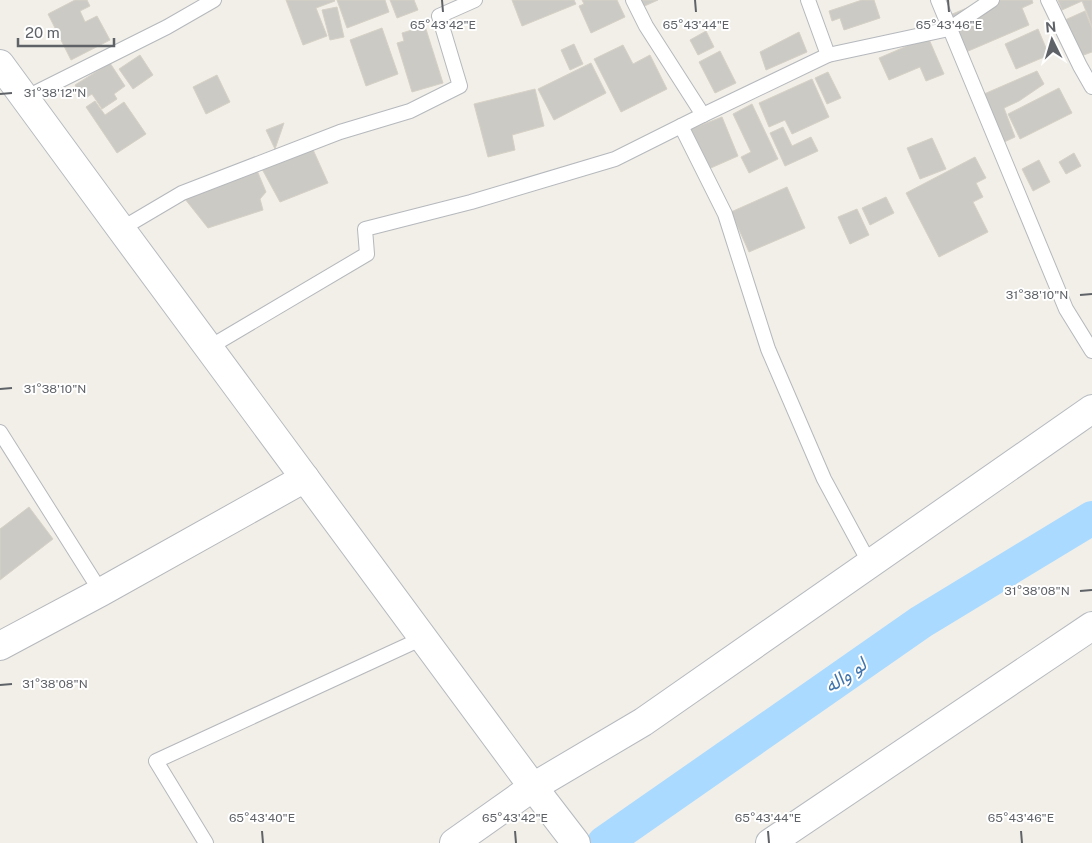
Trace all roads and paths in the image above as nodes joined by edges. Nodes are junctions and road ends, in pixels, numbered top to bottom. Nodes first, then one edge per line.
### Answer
1 (214, 0) edge
2 (475, 0) edge
3 (633, 0) edge
4 (808, 0) edge
5 (938, 0) edge
6 (992, 0) edge
7 (1048, 0) edge
8 (949, 29) junction
9 (828, 55) junction
10 (0, 64) edge
11 (1092, 86) edge
12 (25, 98) junction
13 (703, 115) junction
14 (681, 126) junction
15 (121, 229) junction
16 (208, 348) junction
17 (1092, 351) edge
18 (1092, 409) edge
19 (0, 432) edge
20 (305, 478) junction
21 (870, 564) junction
22 (101, 592) junction
23 (1092, 626) edge
24 (423, 638) junction
25 (0, 646) edge
26 (533, 787) junction
27 (575, 842) edge
28 (206, 843) edge
29 (454, 843) edge
30 (770, 843) edge

1 - 12 lane
2 - 15 lane
3 - 13 lane
4 - 9 lane
5 - 8 lane
6 - 8 lane
7 - 11 lane
8 - 9 lane
8 - 17 lane
9 - 13 lane
10 - 12 street
12 - 15 street
13 - 14 lane
14 - 16 lane
14 - 21 lane
15 - 16 street
16 - 20 street
18 - 21 street
19 - 22 lane
20 - 22 street
20 - 24 street
21 - 26 street
22 - 25 street
23 - 30 street
24 - 26 street
24 - 28 lane
26 - 27 street
26 - 29 street

